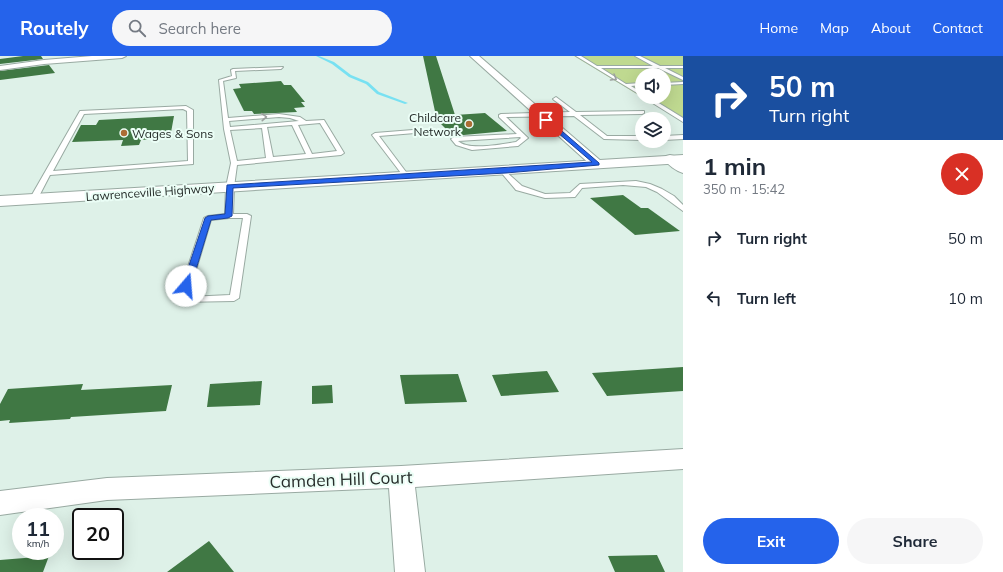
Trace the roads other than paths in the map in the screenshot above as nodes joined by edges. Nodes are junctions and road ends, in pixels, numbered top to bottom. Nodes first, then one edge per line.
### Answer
1 (122, 56) edge
2 (474, 56) edge
3 (578, 56) edge
4 (637, 56) edge
5 (67, 58) edge
6 (596, 67) junction
7 (658, 67) junction
8 (683, 67) edge
9 (0, 68) edge
10 (281, 68) dead end
11 (234, 77) junction
12 (241, 77) dead end
13 (683, 78) edge
14 (683, 83) edge
15 (635, 84) edge
16 (671, 84) edge
17 (625, 85) junction
18 (635, 91) edge
19 (556, 99) dead end
20 (657, 104) edge
21 (635, 112) edge
22 (540, 114) junction
23 (574, 114) junction
24 (226, 120) junction
25 (683, 120) edge
26 (304, 122) junction
27 (294, 123) junction
28 (264, 125) junction
29 (227, 129) junction
30 (413, 132) dead end
31 (522, 135) junction
32 (683, 137) edge
33 (635, 138) edge
34 (671, 138) edge
35 (310, 156) junction
36 (677, 159) edge
37 (270, 160) junction
38 (234, 163) junction
39 (597, 164) junction
40 (683, 169) edge
41 (503, 171) junction
42 (47, 173) junction
43 (406, 176) junction
44 (230, 187) junction
45 (32, 200) junction
46 (0, 202) edge
47 (683, 210) edge
48 (228, 216) junction
49 (683, 459) edge
50 (401, 477) junction
51 (0, 504) edge
52 (410, 572) edge

1 - 5 street
2 - 22 street
3 - 6 lane
4 - 7 lane
5 - 9 street
6 - 7 lane
6 -> 17 lane
7 - 8 lane
7 - 13 lane
10 - 11 lane
11 - 12 lane
11 - 24 lane
14 - 16 lane
15 - 17 lane
17 - 18 lane
19 - 23 lane
20 - 25 lane
21 - 23 lane
22 - 23 lane
22 - 31 lane
22 - 39 street
23 - 33 lane
24 -> 26 lane
24 - 29 lane
26 - 27 lane
26 - 35 lane
27 - 28 lane
27 - 35 lane
28 - 29 lane
28 - 37 lane
29 - 38 lane
30 - 43 lane
31 - 31 lane
32 - 34 lane
35 - 37 lane
36 - 39 main road, Lawrenceville Highway
36 - 40 street
37 - 38 lane
38 - 44 lane
39 - 41 main road, Lawrenceville Highway
41 - 43 main road, Lawrenceville Highway
41 - 47 lane
42 - 42 lane
42 - 45 lane
43 - 44 main road, Lawrenceville Highway
44 - 45 main road, Lawrenceville Highway
44 - 48 lane
45 - 46 main road, Lawrenceville Highway
48 - 48 lane
49 - 50 street, Camden Hill Court
50 - 51 street, Camden Hill Court
50 - 52 street

